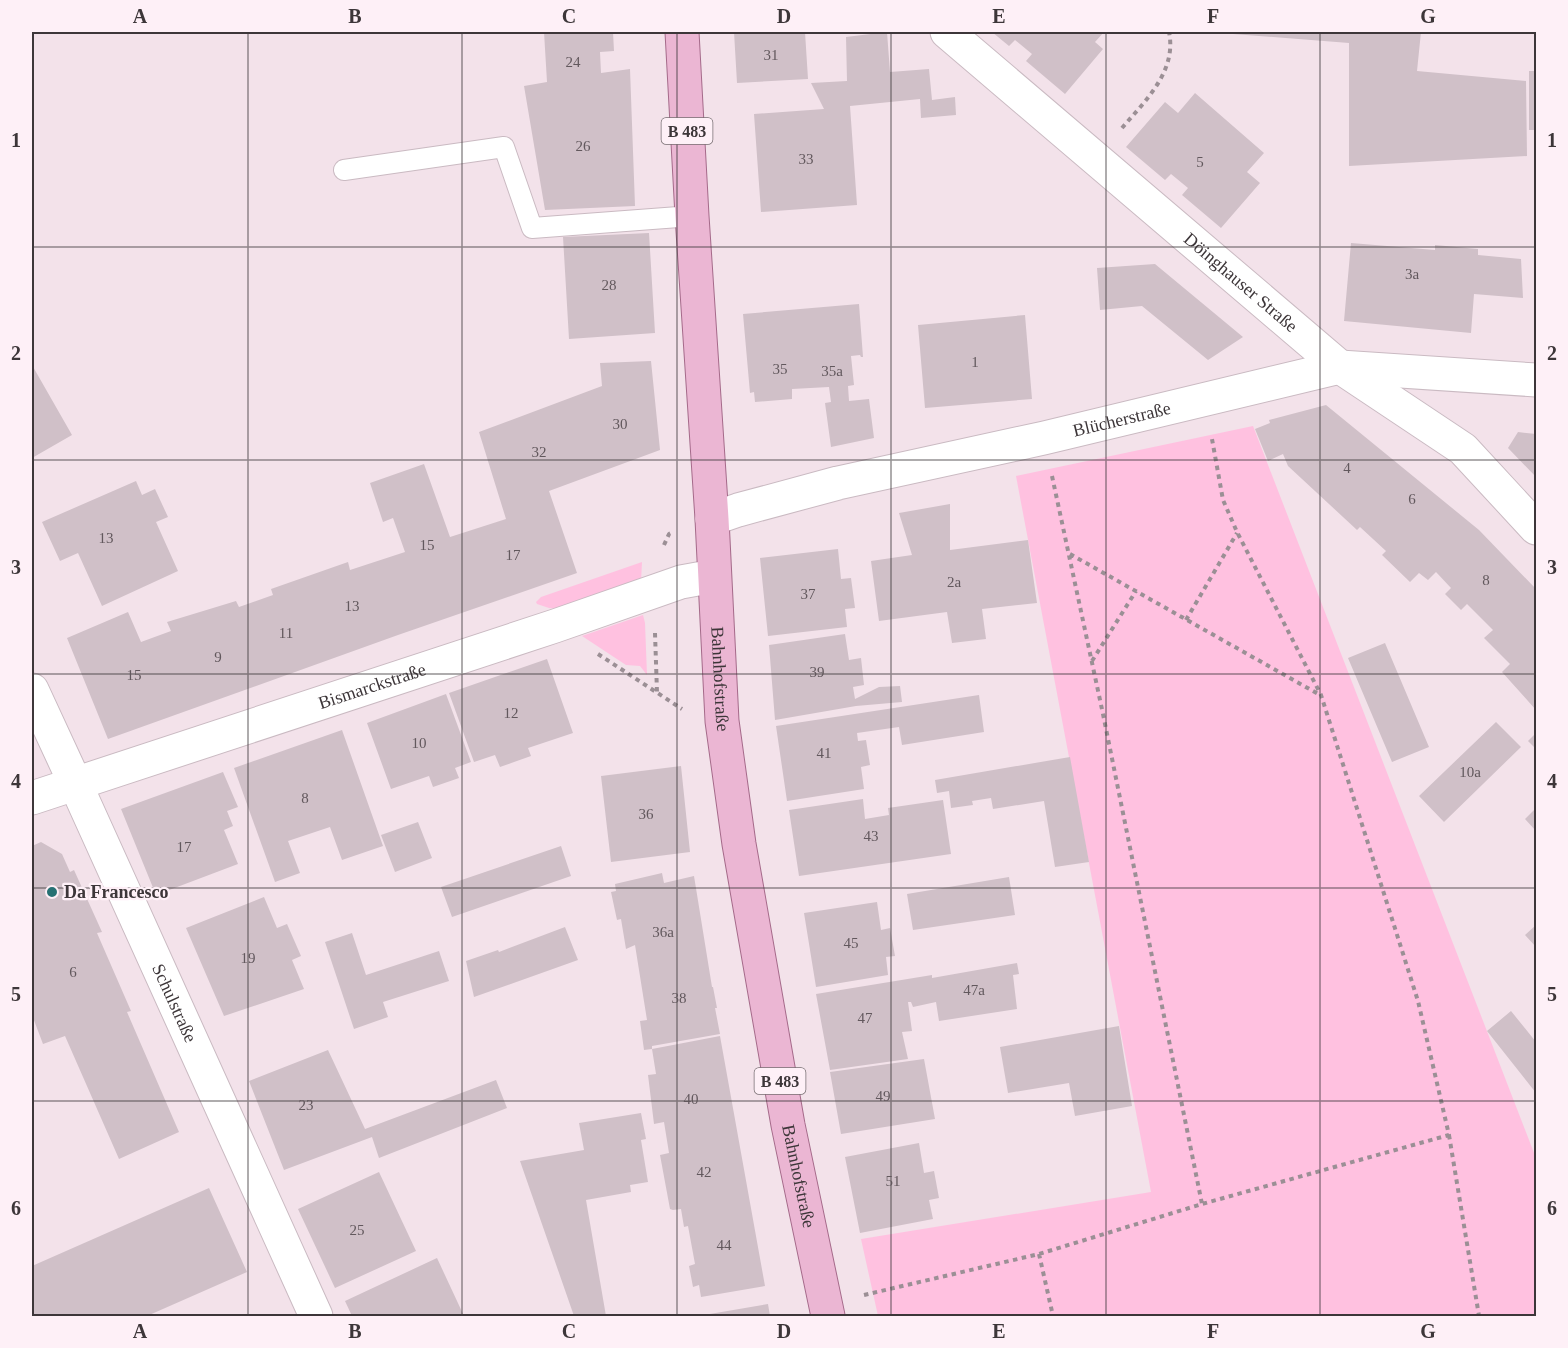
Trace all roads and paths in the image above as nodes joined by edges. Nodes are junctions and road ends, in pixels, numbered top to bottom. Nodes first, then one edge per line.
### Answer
1 (682, 32) edge
2 (947, 32) edge
3 (1169, 32) edge
4 (1097, 158) junction
5 (344, 170) dead end
6 (692, 216) junction
7 (1340, 367) junction
8 (1536, 380) edge
9 (1205, 399) junction
10 (1044, 438) junction
11 (712, 519) junction
12 (1536, 528) edge
13 (1237, 532) junction
14 (1070, 554) junction
15 (714, 576) junction
16 (1136, 591) junction
17 (1186, 620) junction
18 (555, 626) junction
19 (1092, 662) junction
20 (32, 690) edge
21 (1321, 695) junction
22 (722, 721) junction
23 (75, 783) junction
24 (32, 798) edge
25 (1449, 1135) junction
26 (1202, 1204) junction
27 (1039, 1254) junction
28 (826, 1310) edge
29 (316, 1317) edge
30 (1053, 1317) edge
31 (1479, 1317) edge

1 - 6 main road, Bahnhofstraße / B 483
2 - 4 street, Döinghauser Straße
3 - 4 path
4 - 7 street, Döinghauser Straße
5 - 6 lane
6 - 11 main road, Bahnhofstraße / B 483
7 - 8 street, Blücherstraße
7 - 9 street, Blücherstraße
7 - 12 street, Döinghauser Straße
9 - 10 street, Blücherstraße
9 - 13 path
10 - 11 street, Blücherstraße
10 - 14 path
11 - 15 main road, Bahnhofstraße / B 483
13 - 17 path
13 - 21 path
14 - 16 path
14 - 19 path
15 - 18 street, Bismarckstraße
15 - 22 main road, Bahnhofstraße / B 483
16 - 17 path
16 - 19 path
17 - 21 path
18 - 22 path
18 - 23 street, Bismarckstraße
19 - 26 path
20 - 23 street, Schulstraße
21 - 25 path
22 - 28 main road, Bahnhofstraße / B 483
23 - 24 street, Bismarckstraße
23 - 29 street, Schulstraße
25 - 26 path
25 - 31 path
26 - 27 path
27 - 28 path
27 - 30 path

